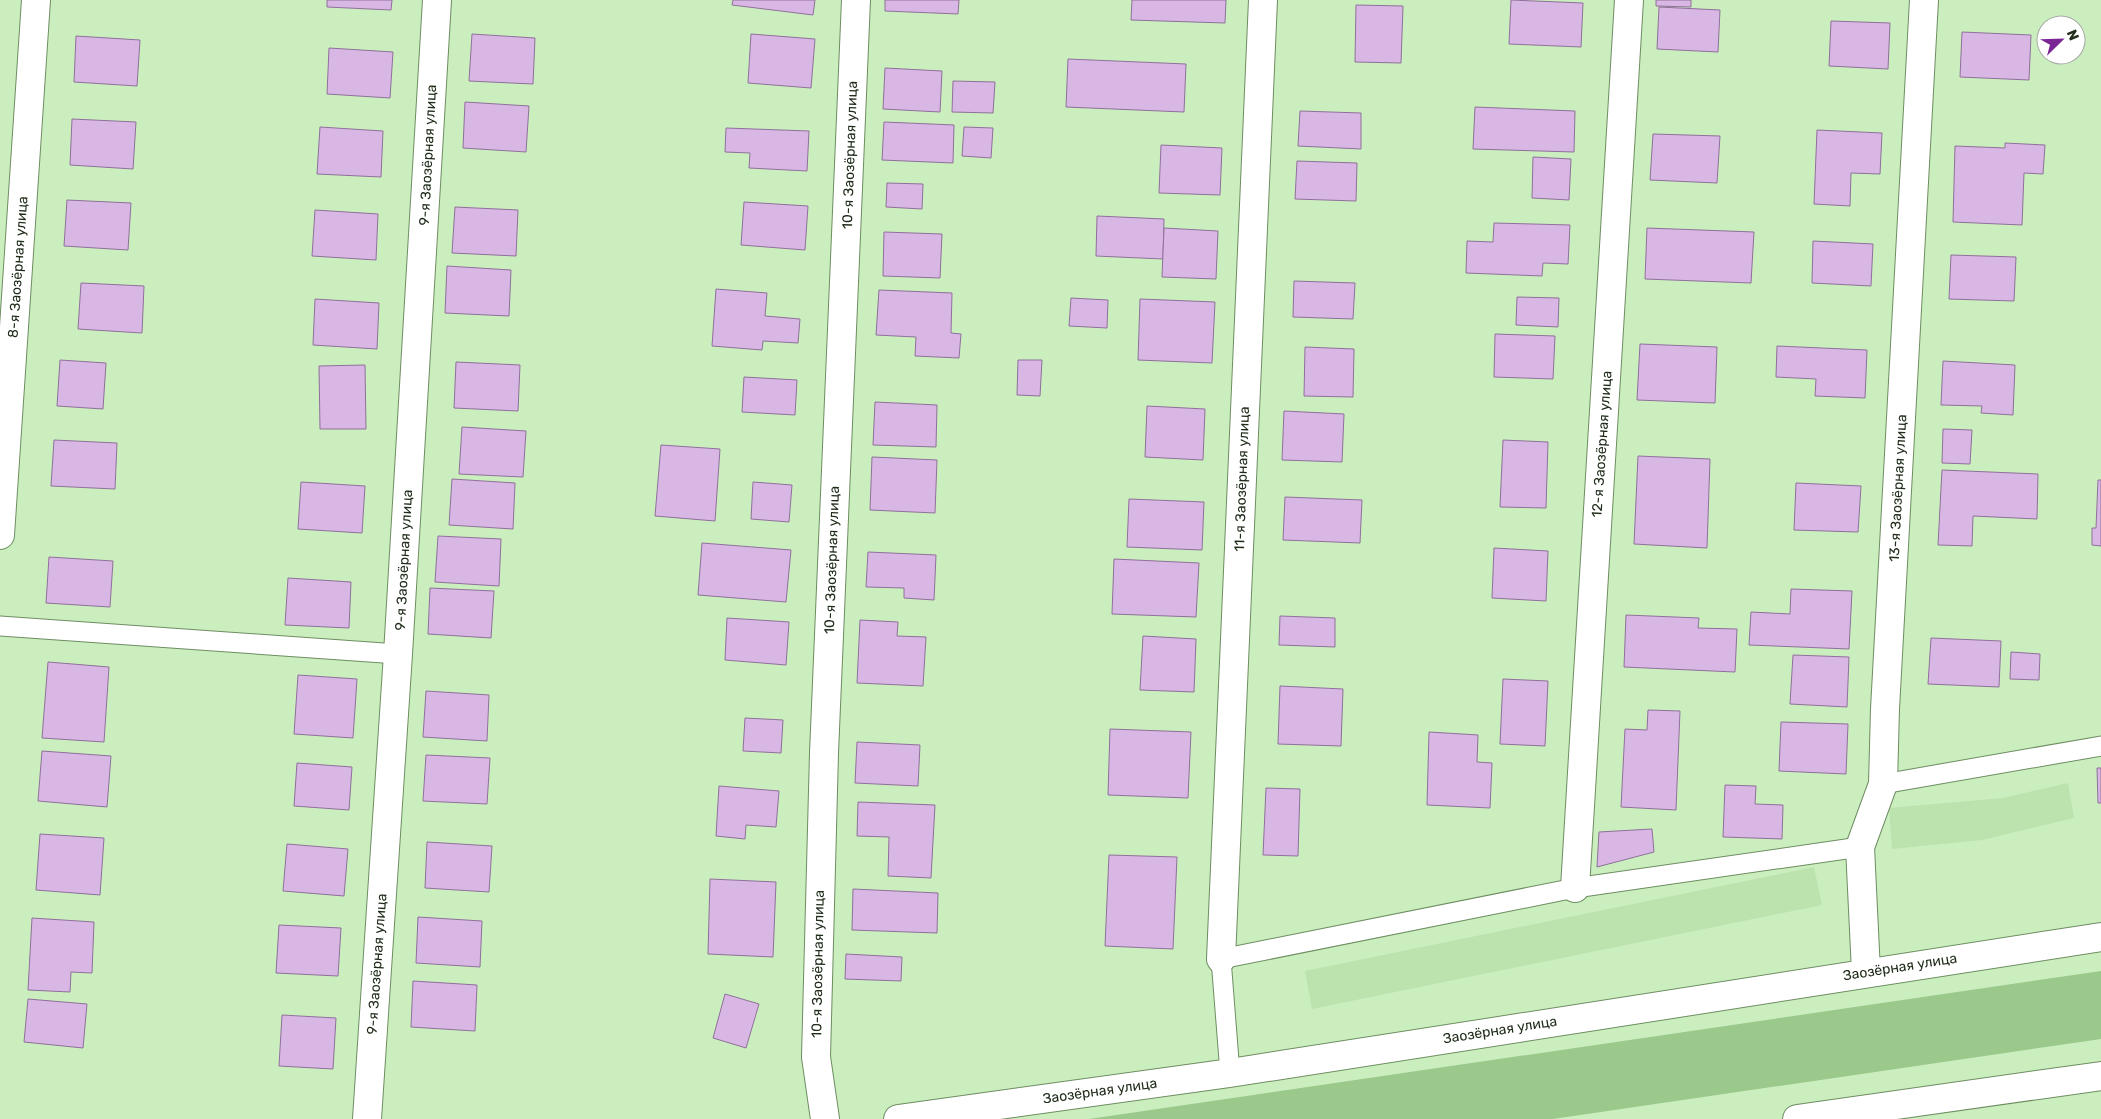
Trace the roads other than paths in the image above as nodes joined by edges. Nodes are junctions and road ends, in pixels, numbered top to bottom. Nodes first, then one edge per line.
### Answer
1 (36, 0) edge
2 (437, 0) edge
3 (856, 0) edge
4 (1263, 0) edge
5 (1629, 0) edge
6 (1924, 0) edge
7 (0, 534) edge
8 (0, 626) edge
9 (398, 654) junction
10 (2101, 746) edge
11 (1884, 784) junction
12 (1860, 847) junction
13 (1575, 888) junction
14 (2101, 937) edge
15 (1221, 959) junction
16 (1866, 972) junction
17 (1230, 1073) junction
18 (2101, 1076) edge
19 (367, 1119) edge
20 (824, 1119) edge
21 (898, 1119) edge
22 (1797, 1119) edge

1 - 7 street, 8-я Заозёрная улица
2 - 9 street, 9-я Заозёрная улица
3 - 20 street, 10-я Заозёрная улица
4 - 15 street, 11-я Заозёрная улица
5 - 13 street, 12-я Заозёрная улица
6 - 11 street, 13-я Заозёрная улица
8 - 9 lane
9 - 19 street, 9-я Заозёрная улица
10 - 11 lane
11 - 12 street, 13-я Заозёрная улица
12 - 13 lane
12 - 16 street, 13-я Заозёрная улица
13 - 15 lane
14 - 16 street, Заозёрная улица
15 - 17 lane
16 - 17 street, Заозёрная улица
17 - 21 street, Заозёрная улица
18 - 22 street

